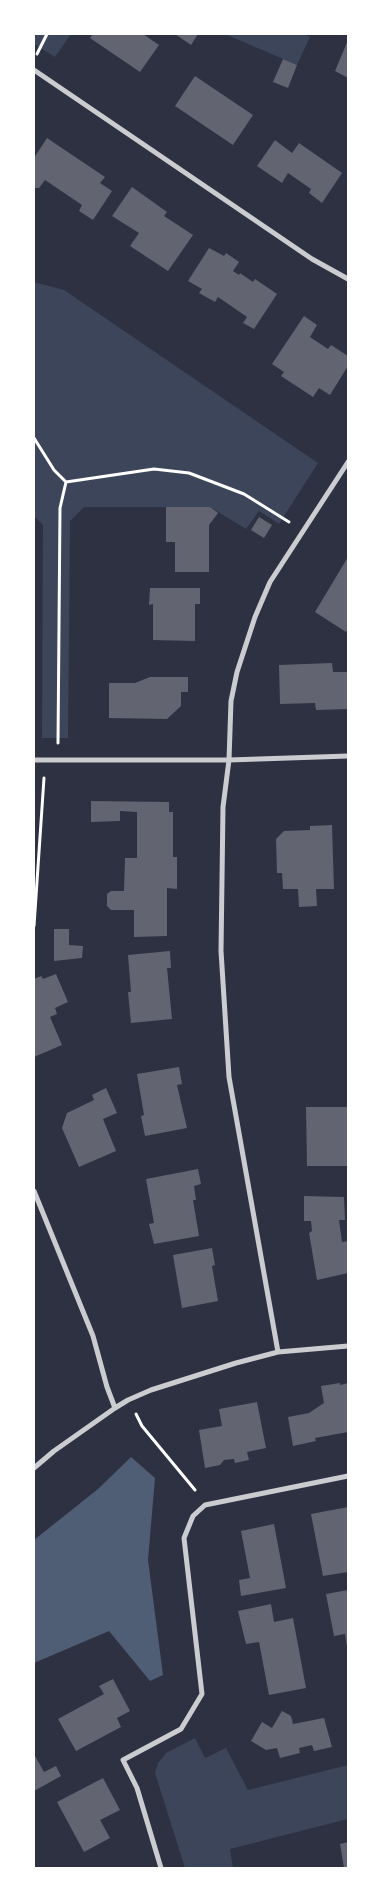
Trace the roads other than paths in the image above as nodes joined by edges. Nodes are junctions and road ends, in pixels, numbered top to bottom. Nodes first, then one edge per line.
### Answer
1 (34, 70) edge
2 (348, 279) edge
3 (348, 462) edge
4 (348, 756) edge
5 (34, 760) edge
6 (229, 760) junction
7 (34, 1191) edge
8 (348, 1346) edge
9 (278, 1352) junction
10 (114, 1408) junction
11 (34, 1468) edge
12 (348, 1476) edge
13 (160, 1868) edge

1 - 2 street
3 - 6 street
4 - 6 street
5 - 6 street
6 - 9 street
7 - 10 street
8 - 9 street
9 - 10 street
10 - 11 street
12 - 13 street

